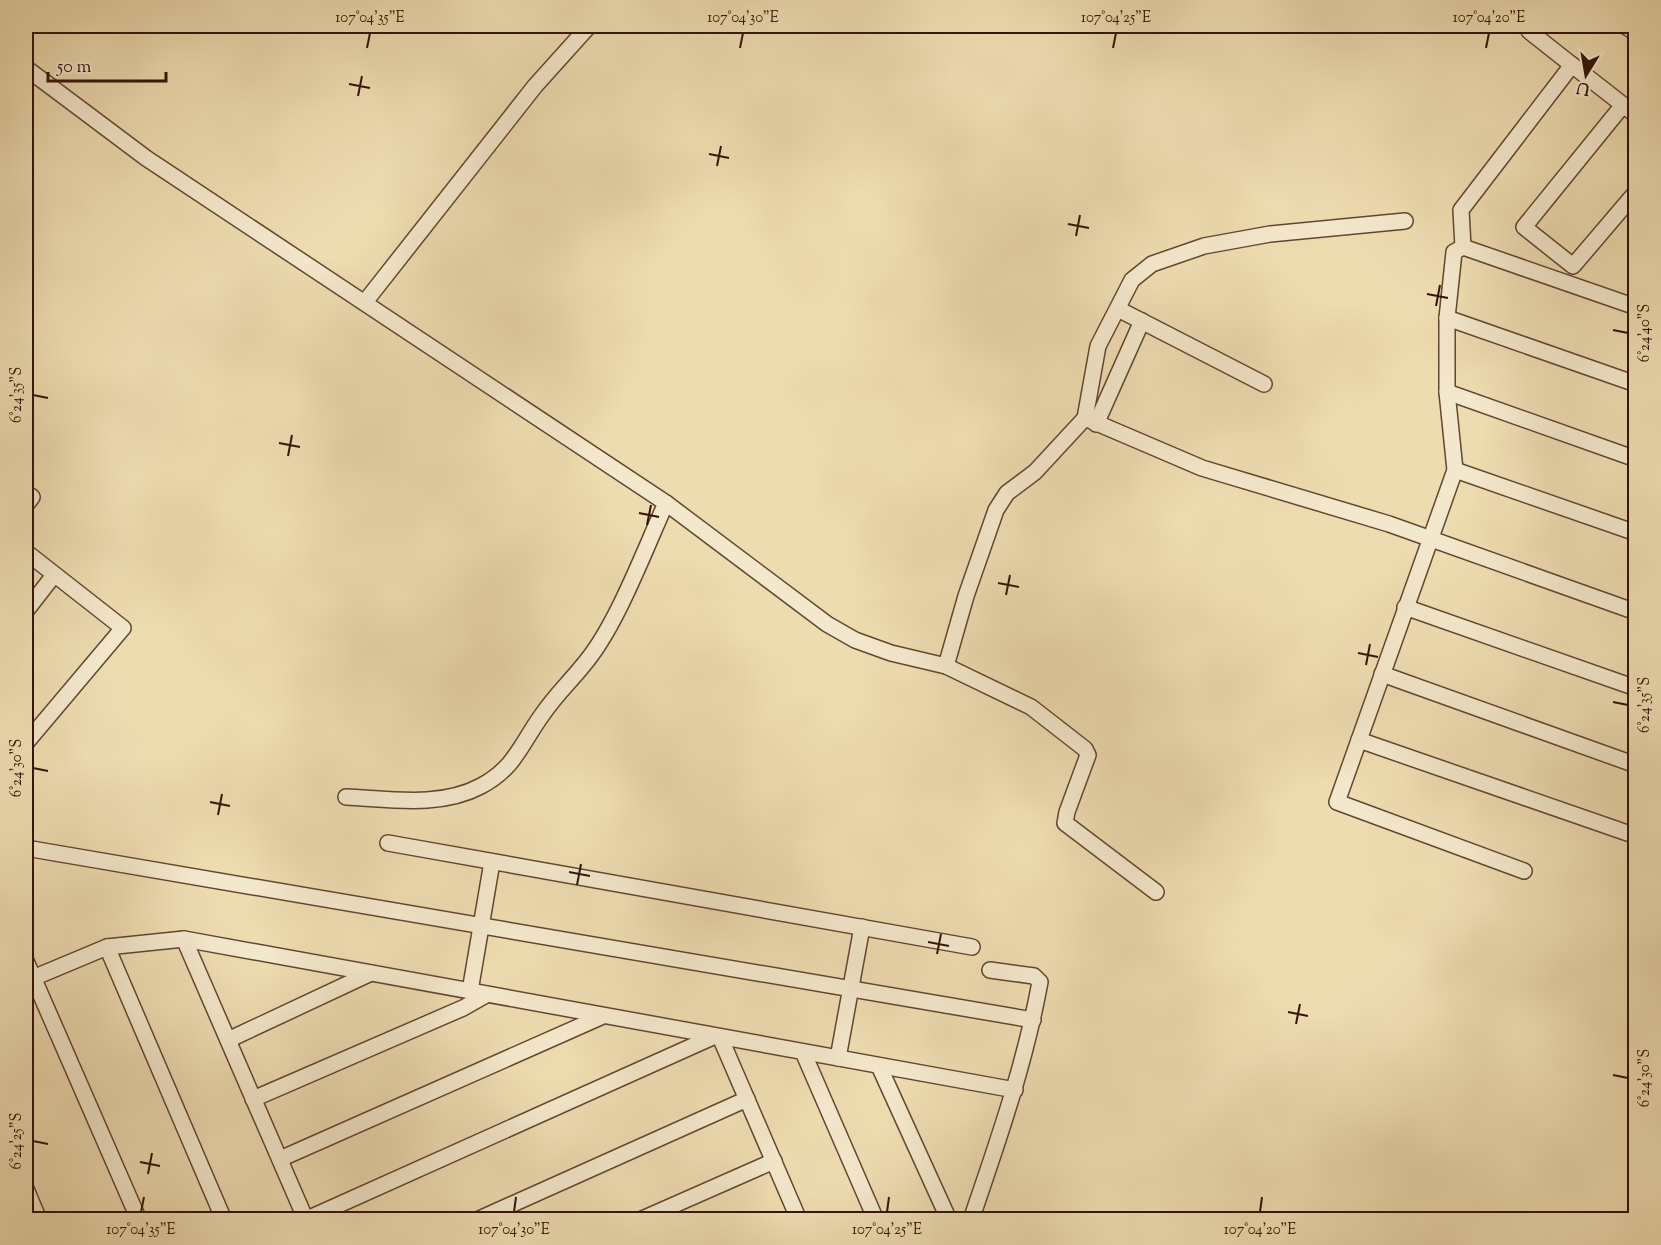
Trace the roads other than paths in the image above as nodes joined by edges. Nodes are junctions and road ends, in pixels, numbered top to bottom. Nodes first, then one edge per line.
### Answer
1 (589, 26) edge
2 (1534, 26) edge
3 (1625, 26) edge
4 (1635, 33) edge
5 (1572, 65) junction
6 (26, 68) edge
7 (1629, 110) edge
8 (1635, 192) edge
9 (1405, 220) dead end
10 (1463, 247) junction
11 (365, 302) junction
12 (1635, 307) edge
13 (1118, 309) junction
14 (1447, 318) junction
15 (1142, 321) junction
16 (1264, 384) dead end
17 (1635, 384) edge
18 (1447, 392) junction
19 (1090, 421) junction
20 (1635, 459) edge
21 (1455, 470) junction
22 (26, 493) edge
23 (666, 503) junction
24 (26, 505) edge
25 (1635, 533) edge
26 (1430, 540) junction
27 (26, 552) edge
28 (54, 575) junction
29 (1405, 607) junction
30 (26, 611) edge
31 (1635, 612) edge
32 (946, 666) junction
33 (1382, 674) junction
34 (1635, 688) edge
35 (1359, 740) junction
36 (26, 743) edge
37 (1635, 765) edge
38 (346, 797) dead end
39 (1635, 836) edge
40 (388, 843) dead end
41 (26, 848) edge
42 (492, 862) junction
43 (1524, 872) dead end
44 (1155, 892) dead end
45 (481, 926) junction
46 (862, 927) junction
47 (184, 939) junction
48 (107, 947) junction
49 (972, 947) dead end
50 (26, 961) edge
51 (990, 970) dead end
52 (372, 973) junction
53 (33, 978) junction
54 (850, 988) junction
55 (470, 992) junction
56 (486, 995) junction
57 (604, 1016) junction
58 (1033, 1020) junction
59 (718, 1036) junction
60 (228, 1040) junction
61 (803, 1052) junction
62 (838, 1058) junction
63 (879, 1066) junction
64 (1015, 1090) junction
65 (254, 1099) junction
66 (747, 1099) junction
67 (279, 1159) junction
68 (774, 1161) junction
69 (26, 1189) edge
70 (305, 1219) edge
71 (39, 1220) edge
72 (139, 1220) edge
73 (224, 1220) edge
74 (477, 1220) edge
75 (640, 1220) edge
76 (799, 1220) edge
77 (876, 1220) edge
78 (949, 1220) edge
79 (971, 1220) edge

1 - 11 street
2 - 5 street
3 - 4 street
5 - 7 street
5 - 10 street
6 - 11 street
7 - 8 street
9 - 13 street
10 - 12 street
10 - 14 street
11 - 23 street
13 - 15 street
13 - 19 street
14 - 17 street
14 - 18 street
15 - 16 street
15 - 19 street
18 - 20 street
18 - 21 street
19 - 26 street
19 - 32 street
21 - 25 street
21 - 26 street
22 - 24 street
23 - 32 street
23 - 38 street
26 - 29 street
26 - 31 street
27 - 28 street
28 - 30 street
28 - 36 street
29 - 33 street
29 - 34 street
32 - 44 street
33 - 35 street
33 - 37 street
35 - 39 street
35 - 43 street
40 - 42 street
41 - 45 street
42 - 45 street
42 - 46 street
45 - 54 street
45 - 55 street
46 - 49 street
46 - 54 street
47 - 48 street
47 - 52 street
47 - 60 street
48 - 53 street
48 - 73 street
50 - 53 street
51 - 58 street
52 - 55 street
52 - 60 street
53 - 72 street
54 - 58 street
54 - 62 street
55 - 56 street
56 - 57 street
56 - 65 street
57 - 59 street
57 - 67 street
58 - 64 street
59 - 61 street
59 - 66 street
59 - 70 street
60 - 65 street
61 - 62 street
61 - 77 street
62 - 63 street
63 - 64 street
63 - 78 street
64 - 79 street
65 - 67 street
66 - 68 street
66 - 74 street
67 - 70 street
68 - 75 street
68 - 76 street
69 - 71 street

